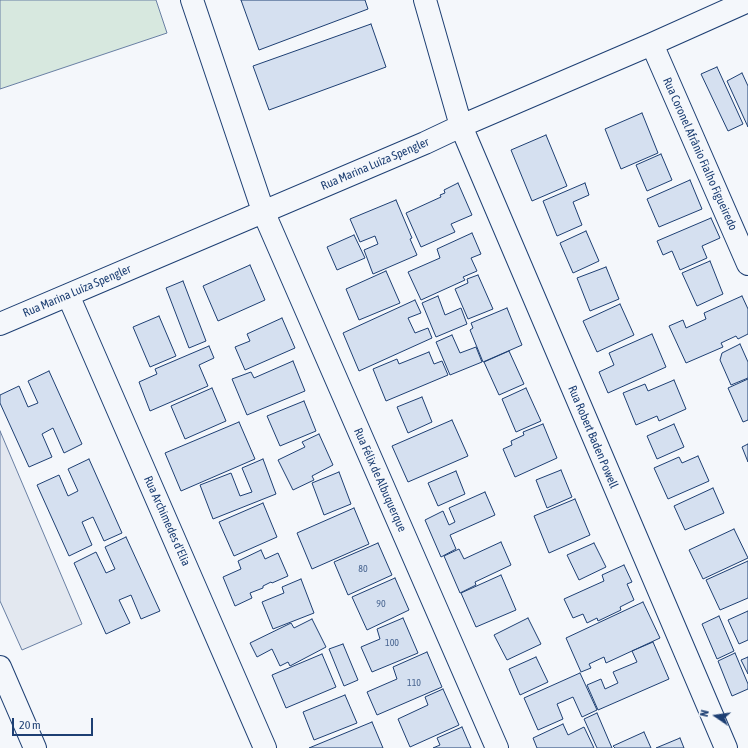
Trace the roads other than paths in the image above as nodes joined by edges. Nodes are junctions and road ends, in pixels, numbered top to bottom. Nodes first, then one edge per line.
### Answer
1 (192, 0) edge
2 (425, 0) edge
3 (748, 1) edge
4 (652, 44) junction
5 (461, 126) junction
6 (263, 211) junction
7 (748, 264) edge
8 (68, 295) junction
9 (0, 324) edge
10 (0, 667) edge
11 (36, 748) edge
12 (265, 748) edge
13 (497, 748) edge
14 (726, 748) edge

1 - 6 street, Rua Félix de Albuquerque
2 - 5 street, Rua Robert Baden Powell
3 - 4 street, Rua Marina Luíza Spengler
4 - 5 street, Rua Marina Luíza Spengler
4 - 7 street, Rua Coronel Afrânio Fialho Figueiredo
5 - 6 street, Rua Marina Luíza Spengler
5 - 14 street, Rua Robert Baden Powell
6 - 8 street, Rua Marina Luíza Spengler
6 - 13 street, Rua Félix de Albuquerque
8 - 9 street, Rua Marina Luíza Spengler
8 - 12 street, Rua Archimedes d'Elia
10 - 11 street

